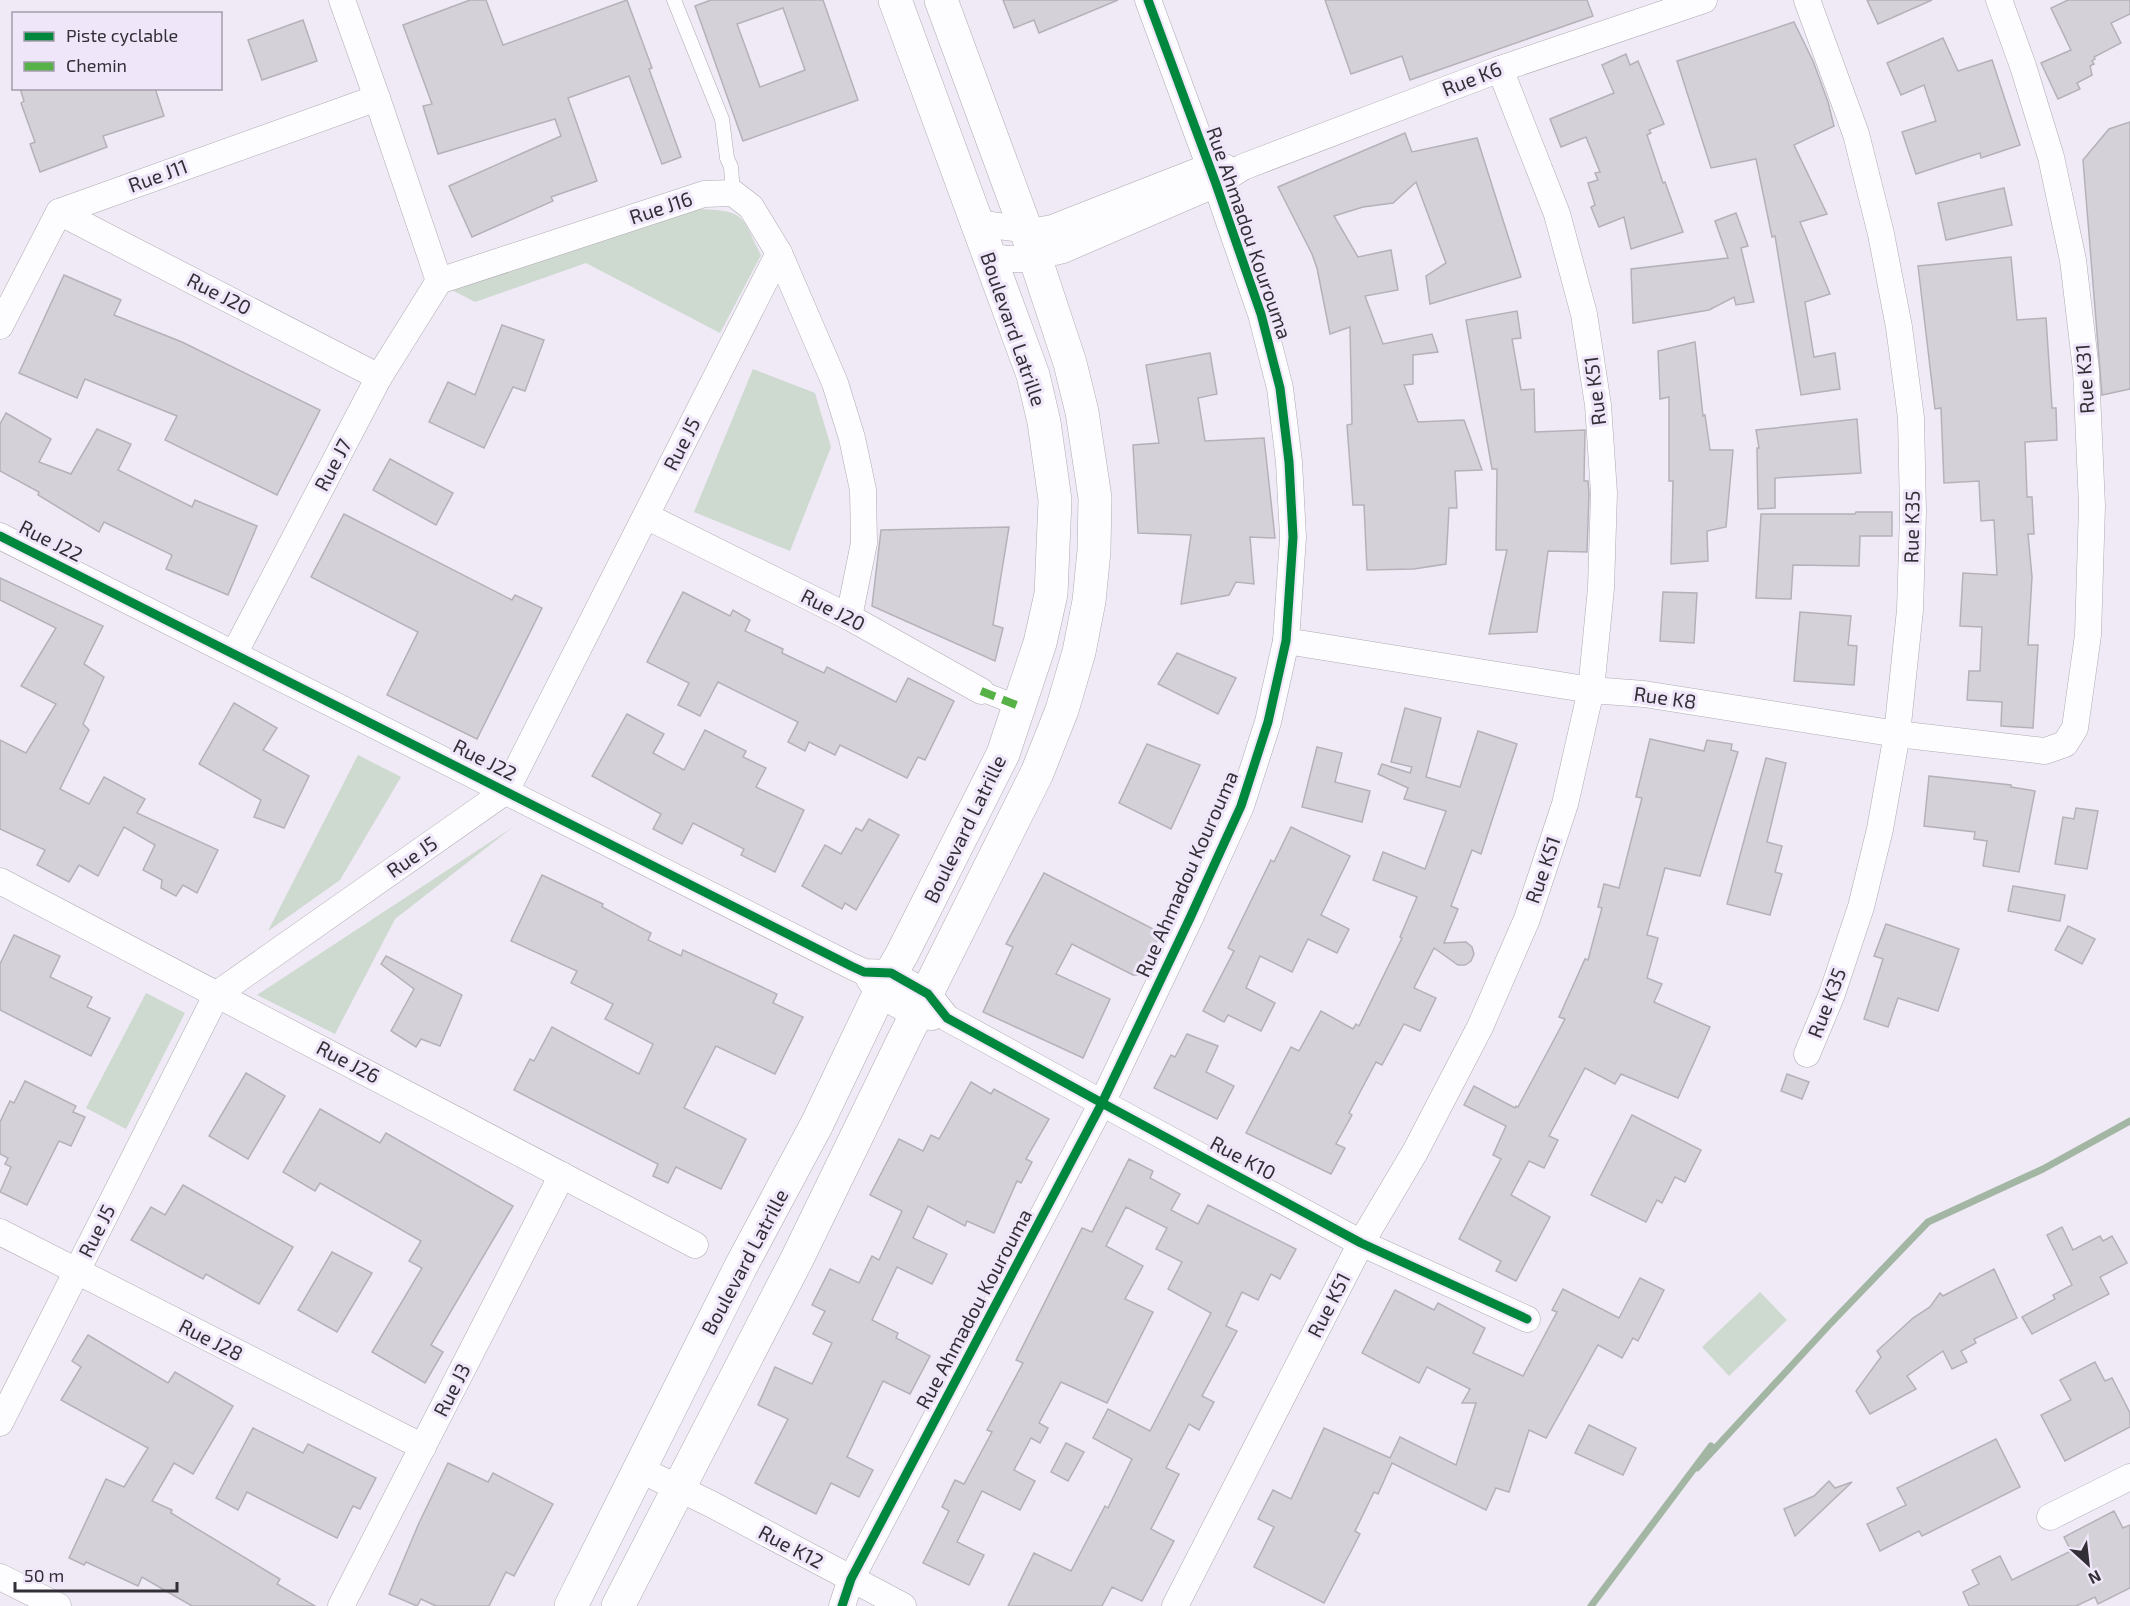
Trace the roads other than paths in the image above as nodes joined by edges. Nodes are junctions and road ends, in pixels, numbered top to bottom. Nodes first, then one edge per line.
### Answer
1 (342, 0) edge
2 (674, 0) edge
3 (895, 0) edge
4 (941, 0) edge
5 (1148, 0) edge
6 (1704, 0) edge
7 (1807, 0) edge
8 (1999, 0) edge
9 (1500, 69) junction
10 (378, 98) junction
11 (1212, 176) junction
12 (733, 194) junction
13 (59, 212) junction
14 (976, 223) junction
15 (1030, 244) junction
16 (779, 253) junction
17 (988, 256) junction
18 (439, 281) junction
19 (0, 326) edge
20 (379, 376) junction
21 (646, 516) junction
22 (0, 536) edge
23 (849, 617) junction
24 (1286, 640) junction
25 (234, 654) junction
26 (1591, 690) junction
27 (981, 691) joint
28 (1019, 706) junction
29 (1897, 734) junction
30 (2045, 751) joint
31 (506, 791) junction
32 (0, 881) edge
33 (878, 980) junction
34 (217, 994) junction
35 (931, 1009) junction
36 (1807, 1054) dead end
37 (1102, 1103) junction
38 (562, 1174) junction
39 (0, 1232) edge
40 (1361, 1243) junction
41 (695, 1245) dead end
42 (77, 1271) junction
43 (1527, 1319) dead end
44 (0, 1423) edge
45 (423, 1447) junction
46 (639, 1469) junction
47 (2130, 1477) edge
48 (680, 1488) junction
49 (2050, 1517) dead end
50 (0, 1577) edge
51 (850, 1579) junction
52 (58, 1606) edge
53 (341, 1606) edge
54 (571, 1606) edge
55 (618, 1606) edge
56 (842, 1606) edge
57 (903, 1606) edge
58 (1175, 1606) edge

1 - 10 street
2 - 12 lane
3 - 14 main road, Boulevard Latrille
4 - 15 main road, Boulevard Latrille
5 - 11 street, Rue Ahmadou Kourouma
6 - 9 street, Rue K6
7 - 29 street, Rue K35
8 - 30 street, Rue K31
9 - 11 street, Rue K6
9 - 26 street, Rue K51
10 - 13 street, Rue J11
10 - 18 street
11 - 15 street, Rue K6
11 - 24 street, Rue Ahmadou Kourouma
12 - 16 street
12 - 18 street, Rue J16
13 - 19 street
13 - 20 street, Rue J20
14 - 15 street, Rue K6
14 - 17 main road, Boulevard Latrille
15 - 17 street, Rue K6
15 - 35 main road, Boulevard Latrille
16 - 21 street, Rue J5
16 - 23 street
17 - 28 main road, Boulevard Latrille
18 - 20 street, Rue J7
20 - 25 street, Rue J7
21 - 23 street, Rue J20
21 - 31 street, Rue J5
22 - 25 street, Rue J22
23 - 27 street, Rue J20
24 - 26 street, Rue K8
24 - 37 street, Rue Ahmadou Kourouma
25 - 31 street, Rue J22
26 - 29 street, Rue K8
26 - 40 street, Rue K51
27 - 28 street, Rue J20
28 - 33 main road, Boulevard Latrille
29 - 30 street, Rue K8
29 - 36 street, Rue K35
31 - 33 street, Rue J22
31 - 34 street, Rue J5
32 - 34 street, Rue J26
33 - 35 street, Rue J22
33 - 46 main road, Boulevard Latrille
34 - 38 street, Rue J26
34 - 42 street, Rue J5
35 - 37 street, Rue K10
35 - 48 main road, Boulevard Latrille
37 - 40 street, Rue K10
37 - 51 street, Rue Ahmadou Kourouma
38 - 41 street, Rue J26
38 - 45 street, Rue J3
39 - 42 street, Rue J28
40 - 43 street, Rue K10
40 - 58 street, Rue K51
42 - 44 street, Rue J5
42 - 45 street, Rue J28
45 - 53 street, Rue J3
46 - 48 street, Rue K12
46 - 54 main road, Boulevard Latrille
47 - 49 street
48 - 51 street, Rue K12
48 - 55 main road, Boulevard Latrille
50 - 52 street
51 - 56 street, Rue Ahmadou Kourouma
51 - 57 street, Rue K12

